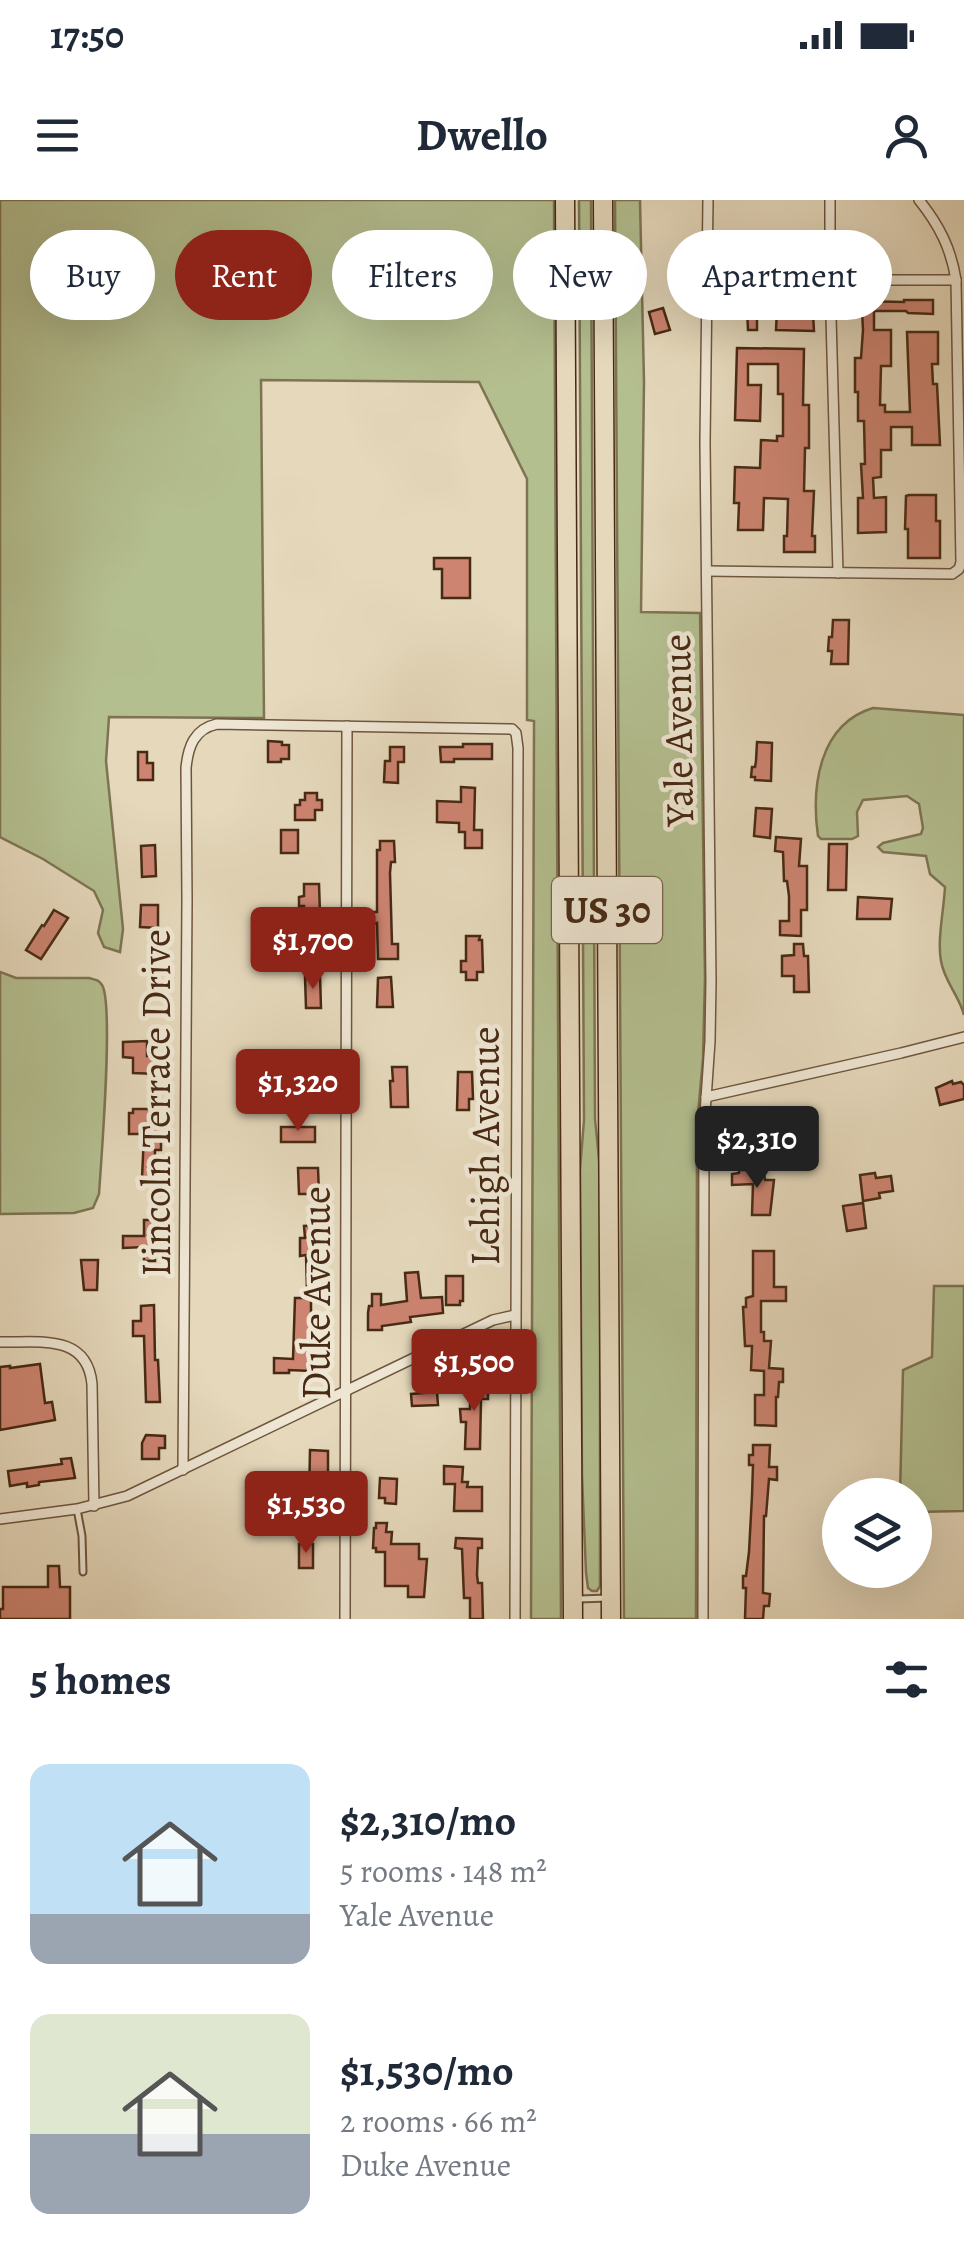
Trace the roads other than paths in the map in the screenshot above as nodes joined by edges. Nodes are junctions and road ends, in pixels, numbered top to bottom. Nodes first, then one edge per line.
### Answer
1 (565, 200) edge
2 (603, 200) edge
3 (708, 200) edge
4 (830, 200) edge
5 (919, 200) edge
6 (708, 230) edge
7 (830, 230) edge
8 (892, 280) edge
9 (956, 280) junction
10 (707, 320) edge
11 (831, 320) edge
12 (706, 571) junction
13 (838, 573) junction
14 (346, 726) junction
15 (964, 1036) edge
16 (706, 1097) junction
17 (515, 1316) junction
18 (0, 1342) edge
19 (346, 1390) junction
20 (183, 1470) junction
21 (94, 1506) junction
22 (77, 1510) junction
23 (0, 1519) edge
24 (83, 1572) dead end
25 (611, 1598) junction
26 (573, 1599) junction
27 (345, 1619) edge
28 (515, 1619) edge
29 (573, 1619) edge
30 (611, 1619) edge
31 (702, 1619) edge

1 - 26 highway, US 30
2 - 25 highway, US 30
3 - 6 street, Yale Avenue
4 - 7 street
5 - 9 street
8 - 9 street
9 - 13 street
10 - 12 street, Yale Avenue
11 - 13 street
12 - 13 street
12 - 16 street, Yale Avenue
14 - 17 street, Lehigh Avenue
14 - 19 street, Duke Avenue
14 - 20 street, Lincoln Terrace Drive
15 - 16 street
16 - 31 street, Yale Avenue
17 - 19 street
17 - 28 street, Lehigh Avenue
18 - 21 street
19 - 20 street
19 - 27 street, Duke Avenue
20 - 21 street
21 - 22 street
22 - 23 street
22 - 24 lane
25 - 26 lane
25 - 30 highway, US 30
26 - 29 highway, US 30

